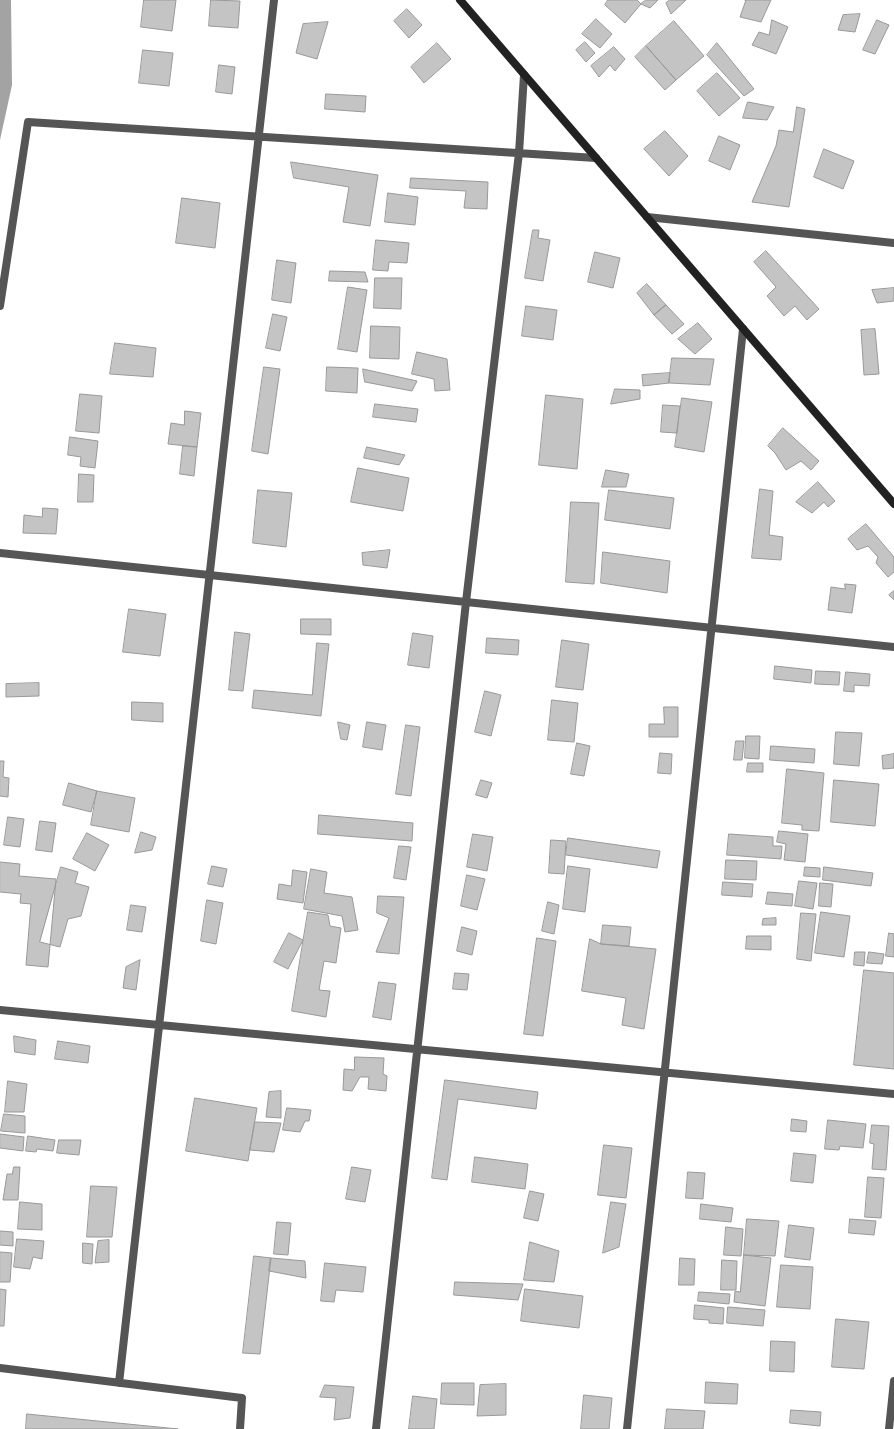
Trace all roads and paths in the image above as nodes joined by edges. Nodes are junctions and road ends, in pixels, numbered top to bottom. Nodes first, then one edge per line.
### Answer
1 (274, 0) edge
2 (460, 0) edge
3 (524, 75) junction
4 (258, 136) junction
5 (519, 153) junction
6 (596, 158) junction
7 (647, 217) junction
8 (894, 243) edge
9 (0, 306) edge
10 (743, 329) junction
11 (894, 504) edge
12 (0, 553) edge
13 (210, 575) junction
14 (466, 602) junction
15 (711, 628) junction
16 (894, 647) edge
17 (0, 1010) edge
18 (159, 1025) junction
19 (417, 1049) junction
20 (664, 1072) junction
21 (894, 1094) edge
22 (0, 1368) edge
23 (894, 1381) edge
24 (118, 1383) junction
25 (240, 1429) edge
26 (376, 1429) edge
27 (627, 1429) edge
28 (889, 1429) edge

1 - 4 street
2 - 3 street
3 - 5 street
3 - 6 street
4 - 5 street
4 - 9 street
4 - 13 street
5 - 6 street
5 - 14 street
6 - 7 street
7 - 8 street
7 - 10 street
10 - 11 street
10 - 15 street
12 - 13 street
13 - 14 street
13 - 18 street
14 - 15 street
14 - 19 street
15 - 16 street
15 - 20 street
17 - 18 street
18 - 19 street
18 - 24 street
19 - 20 street
19 - 26 street
20 - 21 street
20 - 27 street
22 - 24 street
23 - 28 street
24 - 25 street

